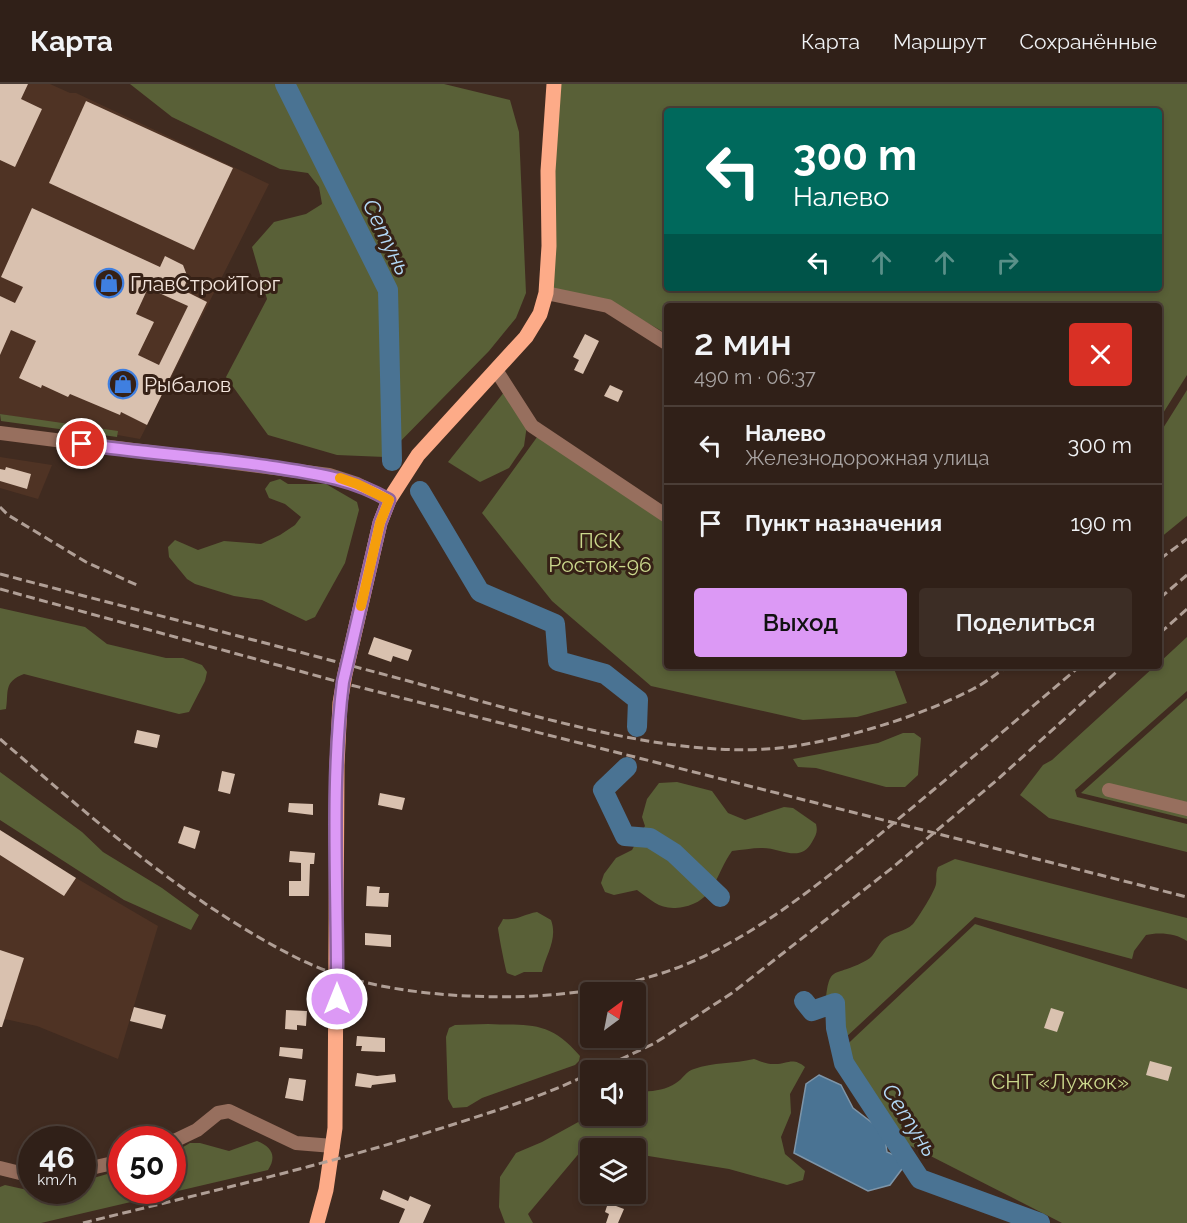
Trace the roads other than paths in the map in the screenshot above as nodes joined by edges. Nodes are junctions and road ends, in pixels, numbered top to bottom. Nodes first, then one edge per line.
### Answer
1 (554, 84) edge
2 (546, 293) junction
3 (664, 341) edge
4 (496, 370) junction
5 (0, 433) edge
6 (389, 500) junction
7 (664, 514) edge
8 (1109, 790) dead end
9 (1187, 809) edge
10 (186, 1135) edge
11 (333, 1146) junction
12 (0, 1168) edge
13 (18, 1174) edge
14 (317, 1223) edge

1 - 2 main road
2 - 3 street
2 - 4 main road
4 - 6 main road
4 - 7 street
5 - 6 street
6 - 11 main road
8 - 9 street
10 - 11 street
11 - 14 main road
12 - 13 street

